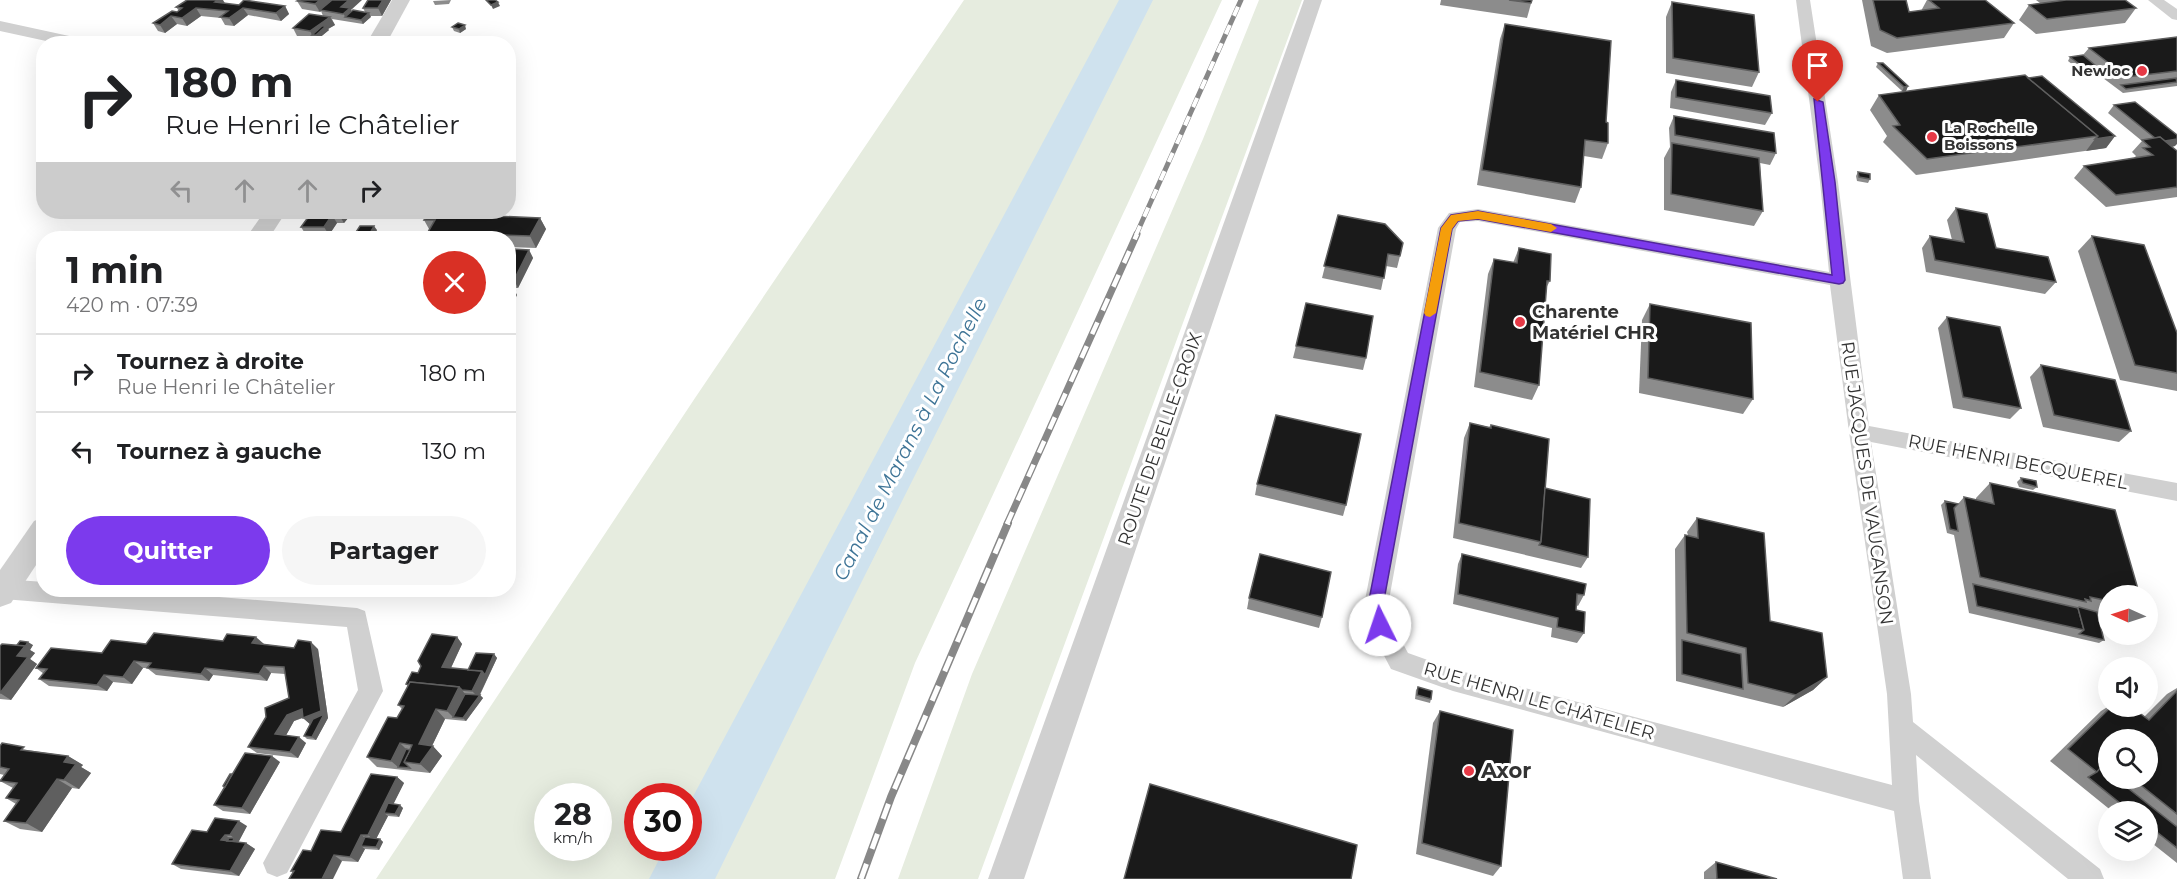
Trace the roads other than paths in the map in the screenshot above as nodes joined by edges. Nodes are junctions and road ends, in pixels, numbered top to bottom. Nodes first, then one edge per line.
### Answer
1 (401, 0) edge
2 (1313, 0) edge
3 (1803, 0) edge
4 (2155, 0) edge
5 (2177, 16) edge
6 (0, 26) edge
7 (46, 36) edge
8 (381, 36) edge
9 (1839, 280) junction
10 (1859, 432) junction
11 (2177, 492) edge
12 (36, 541) edge
13 (1, 591) edge
14 (36, 594) edge
15 (80, 597) edge
16 (1903, 729) junction
17 (1906, 801) junction
18 (277, 863) dead end
19 (1006, 879) edge
20 (1917, 879) edge
21 (2090, 879) edge

1 - 8 street
2 - 19 street, ROUTE DE BELLE-CROIX
3 - 9 street, RUE JACQUES DE VAUCANSON
4 - 5 street
6 - 7 street
9 - 10 street, RUE JACQUES DE VAUCANSON
9 - 17 street, RUE HENRI LE CHÂTELIER
10 - 11 street, RUE HENRI BECQUEREL
10 - 16 street, RUE JACQUES DE VAUCANSON
12 - 13 street
13 - 14 street
15 - 18 street
16 - 17 street, RUE JACQUES DE VAUCANSON
16 - 21 street
17 - 20 street, RUE JACQUES DE VAUCANSON

